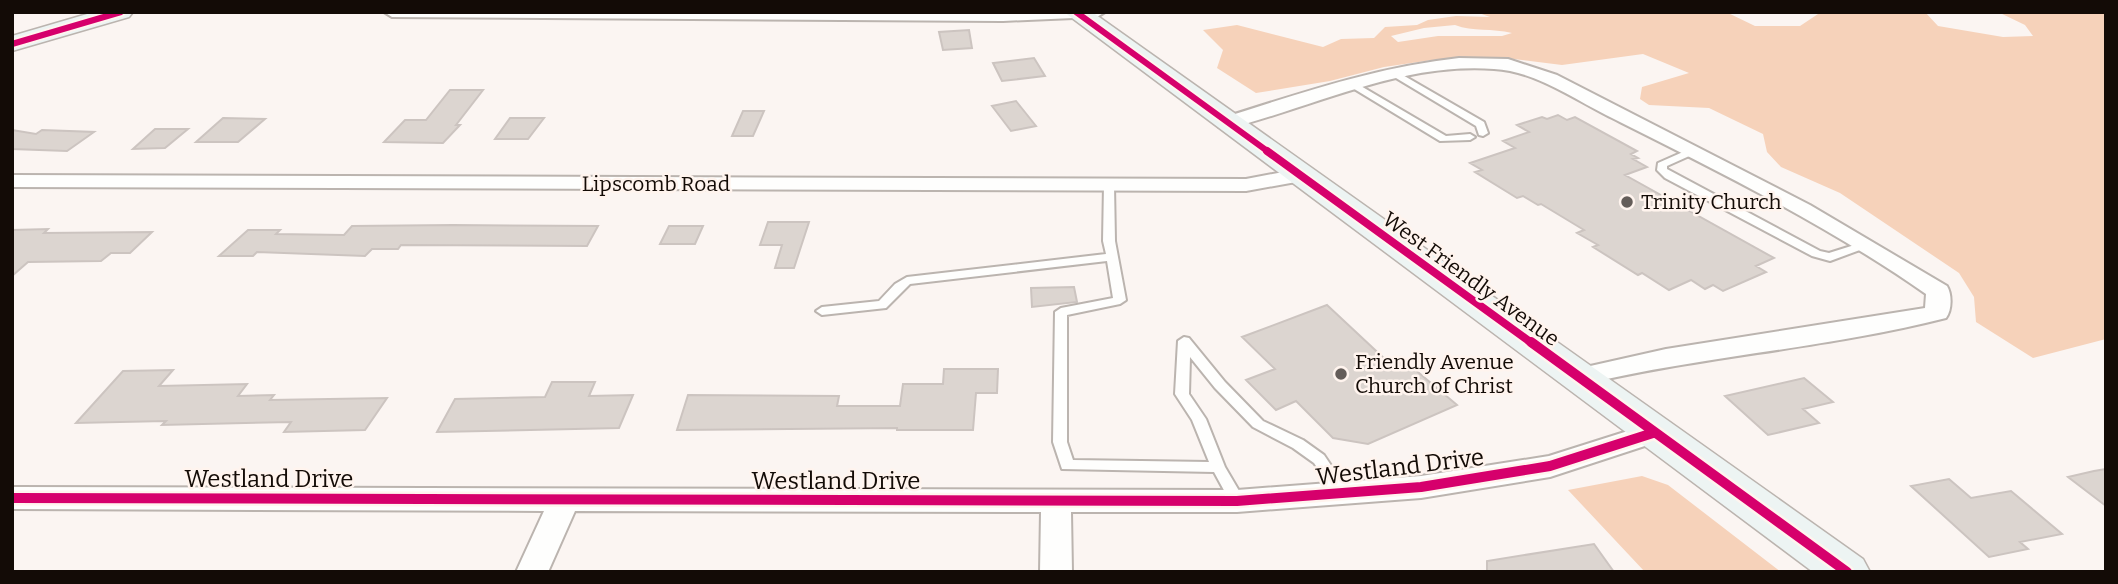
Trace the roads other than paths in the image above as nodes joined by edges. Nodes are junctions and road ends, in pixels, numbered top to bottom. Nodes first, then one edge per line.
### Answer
1 (121, 12) edge
2 (391, 12) edge
3 (1076, 12) edge
4 (1097, 12) edge
5 (12, 44) edge
6 (1394, 73) junction
7 (1354, 85) junction
8 (1226, 122) junction
9 (1483, 133) dead end
10 (1470, 137) dead end
11 (1692, 151) junction
12 (1299, 175) junction
13 (12, 181) edge
14 (1109, 185) junction
15 (1864, 245) junction
16 (1112, 257) junction
17 (822, 311) dead end
18 (1577, 377) junction
19 (1653, 433) junction
20 (1218, 467) junction
21 (1343, 495) junction
22 (12, 498) edge
23 (565, 498) junction
24 (1237, 501) junction
25 (1056, 502) junction
26 (532, 572) edge
27 (1056, 572) edge
28 (1847, 572) edge

1 - 5 main road
2 - 3 street
3 - 4 street
3 - 8 main road, West Friendly Avenue
6 - 7 street
6 - 9 lane
6 - 11 street
7 - 8 street
7 - 10 lane
8 - 12 main road, West Friendly Avenue
11 - 15 street
11 - 15 lane
12 - 14 street, Lipscomb Road
12 - 18 main road, West Friendly Avenue
13 - 14 street, Lipscomb Road
14 - 16 lane
15 - 18 street
16 - 17 lane
16 - 20 lane
18 - 19 main road, West Friendly Avenue
19 - 21 street, Westland Drive
19 - 28 main road, West Friendly Avenue
20 - 21 lane
20 - 24 lane
21 - 24 street, Westland Drive
22 - 23 street, Westland Drive
23 - 25 street, Westland Drive
23 - 26 street
24 - 25 street, Westland Drive
25 - 27 street

